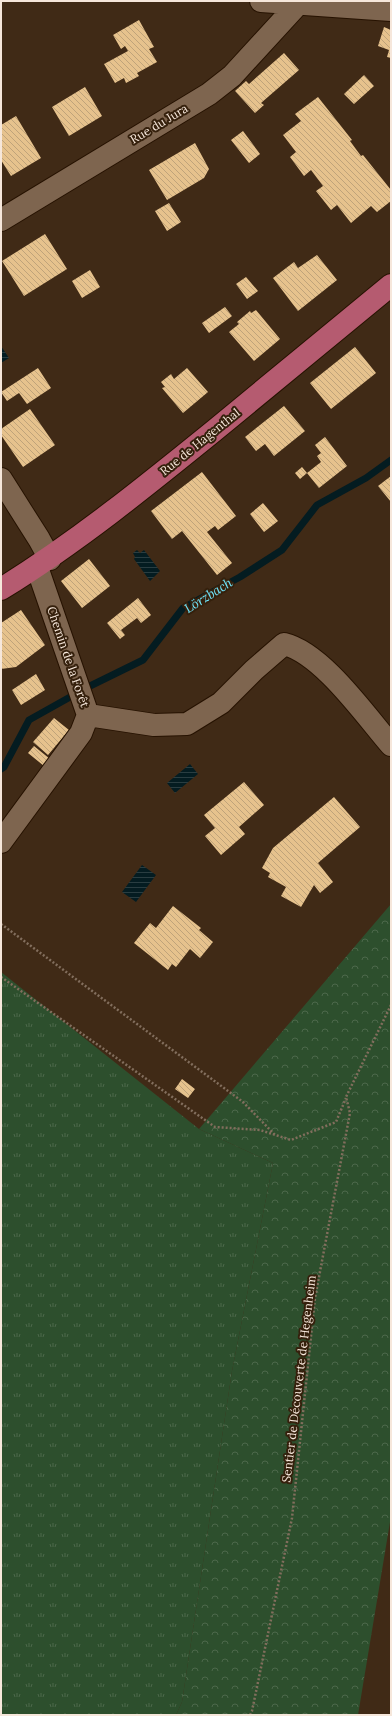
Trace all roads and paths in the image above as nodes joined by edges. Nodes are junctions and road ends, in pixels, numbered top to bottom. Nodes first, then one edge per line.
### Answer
1 (261, 1) edge
2 (298, 4) junction
3 (391, 10) edge
4 (1, 220) edge
5 (391, 285) edge
6 (1, 479) edge
7 (44, 563) junction
8 (1, 589) edge
9 (88, 715) junction
10 (391, 744) edge
11 (1, 842) edge
12 (1, 924) edge
13 (1, 977) edge
14 (391, 1005) edge
15 (346, 1097) junction
16 (275, 1135) junction
17 (250, 1715) edge

1 - 2 street
2 - 3 street
2 - 4 street, Rue du Jura
5 - 7 main road, Rue de Hagenthal
6 - 7 street, Chemin de la Forêt
7 - 8 main road, Rue de Hagenthal
7 - 9 street, Chemin de la Forêt
9 - 10 street
9 - 11 street, Chemin de la Forêt
12 - 16 path
13 - 16 path
14 - 15 path
15 - 16 path
15 - 17 path, Sentier de Découverte de Hegenheim

